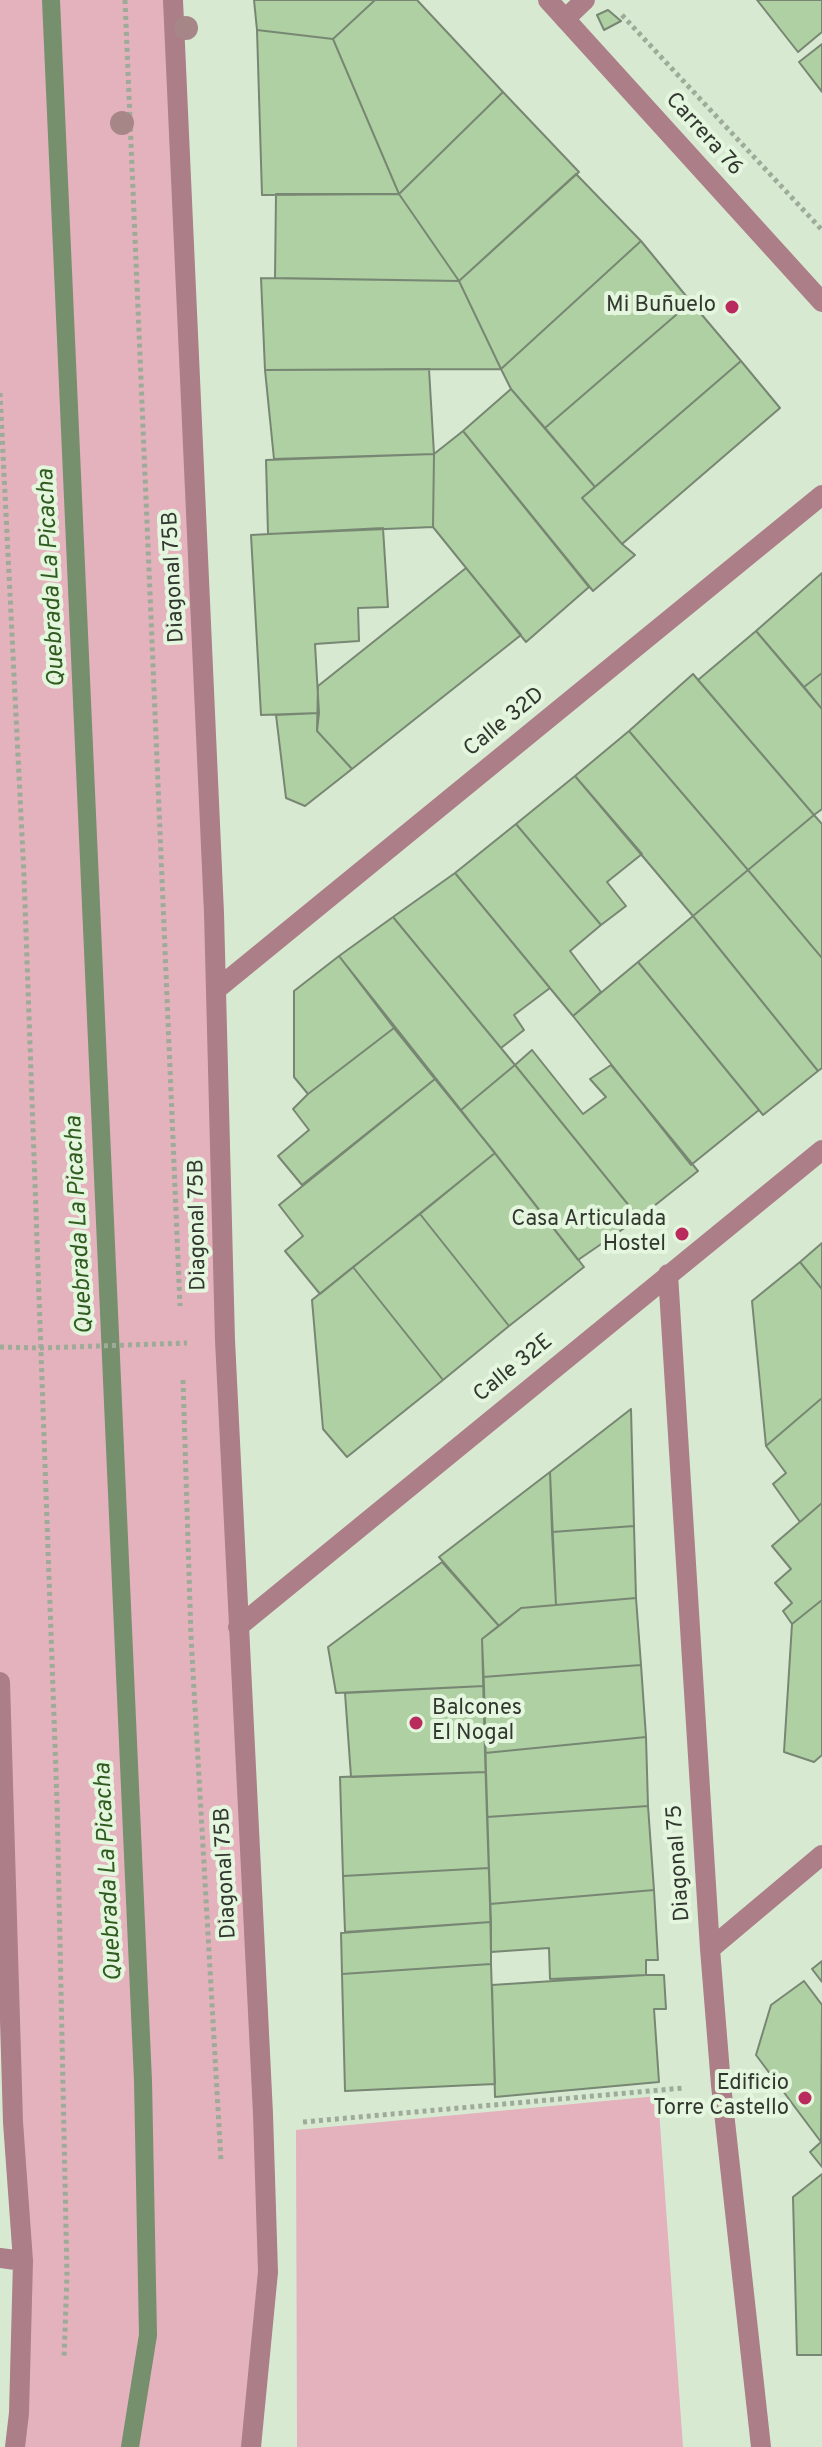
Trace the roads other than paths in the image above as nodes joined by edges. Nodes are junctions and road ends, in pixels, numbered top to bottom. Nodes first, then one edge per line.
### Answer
1 (173, 0) edge
2 (548, 0) edge
3 (585, 0) edge
4 (565, 19) junction
5 (822, 302) edge
6 (822, 495) edge
7 (217, 989) junction
8 (822, 1150) edge
9 (668, 1274) junction
10 (238, 1627) junction
11 (0, 1682) edge
12 (2, 1802) edge
13 (822, 1855) edge
14 (710, 1949) junction
15 (0, 2258) edge
16 (23, 2261) junction
17 (15, 2447) edge
18 (251, 2447) edge
19 (761, 2447) edge

1 - 7 street, Diagonal 75B
2 - 4 street, Carrera 76
3 - 4 street
4 - 5 street, Carrera 76
6 - 7 street, Calle 32D
7 - 10 street, Diagonal 75B
8 - 9 street, Calle 32E
9 - 10 street, Calle 32E
9 - 14 street, Diagonal 75
10 - 18 street, Diagonal 75B
11 - 12 street
12 - 16 street
13 - 14 street
14 - 19 street, Diagonal 75
15 - 16 street
16 - 17 street

